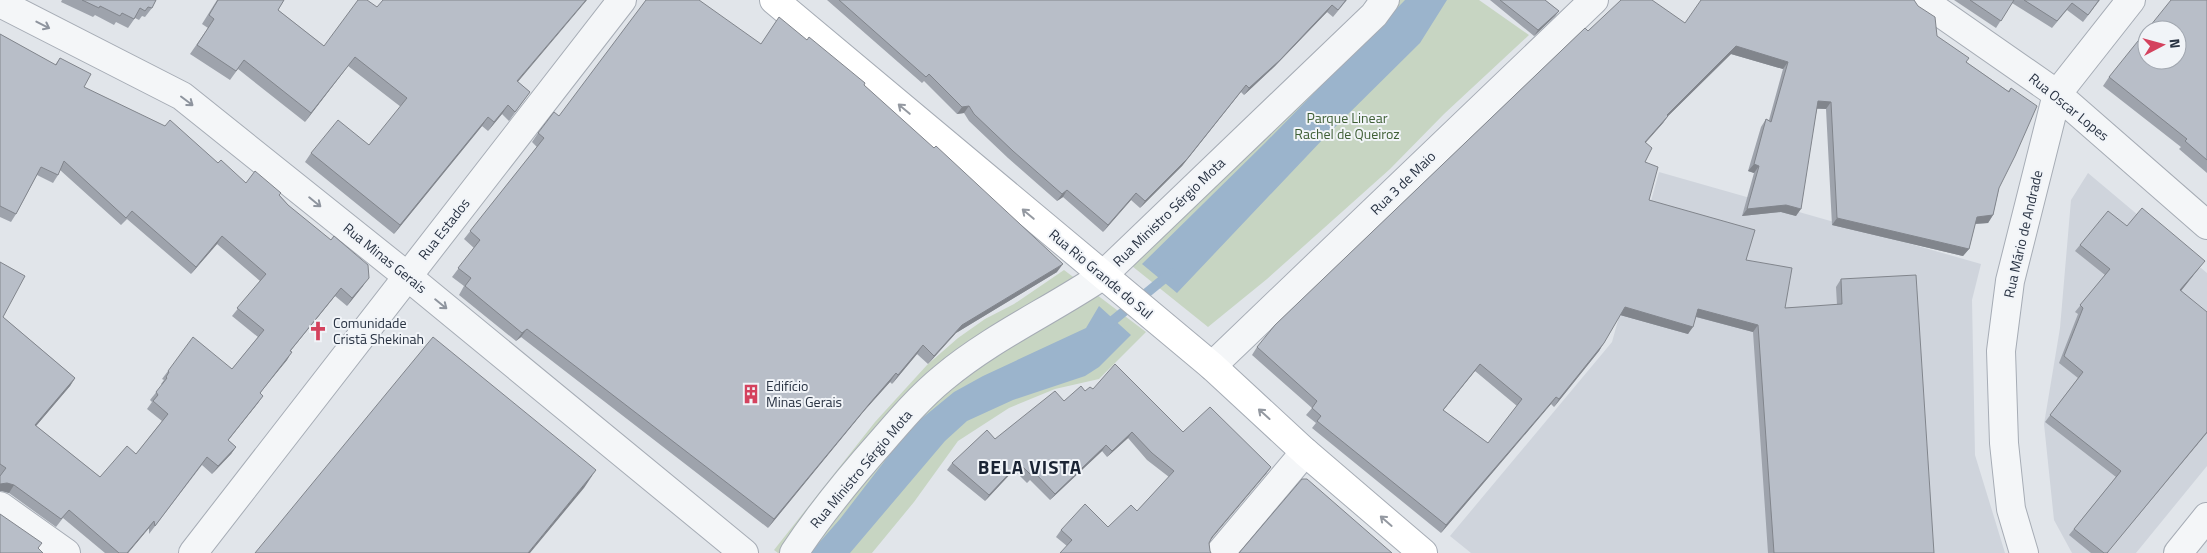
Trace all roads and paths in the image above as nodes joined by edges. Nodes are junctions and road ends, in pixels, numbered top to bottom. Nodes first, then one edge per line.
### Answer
1 (622, 0) edge
2 (774, 0) edge
3 (1385, 0) edge
4 (1594, 0) edge
5 (1922, 0) edge
6 (2131, 0) edge
7 (0, 3) edge
8 (2057, 94) junction
9 (2207, 225) edge
10 (408, 276) junction
11 (1104, 277) junction
12 (1212, 366) junction
13 (1306, 452) junction
14 (0, 506) edge
15 (2207, 517) edge
16 (66, 553) edge
17 (193, 553) edge
18 (744, 553) edge
19 (794, 553) edge
20 (1220, 553) edge
21 (1423, 553) edge
22 (2024, 553) edge
23 (2178, 553) edge

1 - 10 street, Rua Estados
11 -> 2 street, Rua Rio Grande do Sul
3 - 11 street, Rua Ministro Sérgio Mota
4 - 12 street, Rua 3 de Maio
5 - 8 street, Rua Oscar Lopes
6 - 8 street, Rua Mário de Andrade
7 -> 10 street, Rua Minas Gerais
8 - 9 street, Rua Oscar Lopes
8 - 22 street, Rua Mário de Andrade
10 - 17 street, Rua Estados
10 -> 18 street, Rua Minas Gerais
11 - 12 street, Rua Rio Grande do Sul
11 - 19 street, Rua Ministro Sérgio Mota
13 -> 12 street, Rua Rio Grande do Sul
13 - 20 street
21 -> 13 street, Rua Rio Grande do Sul
14 - 16 street
15 - 23 street

